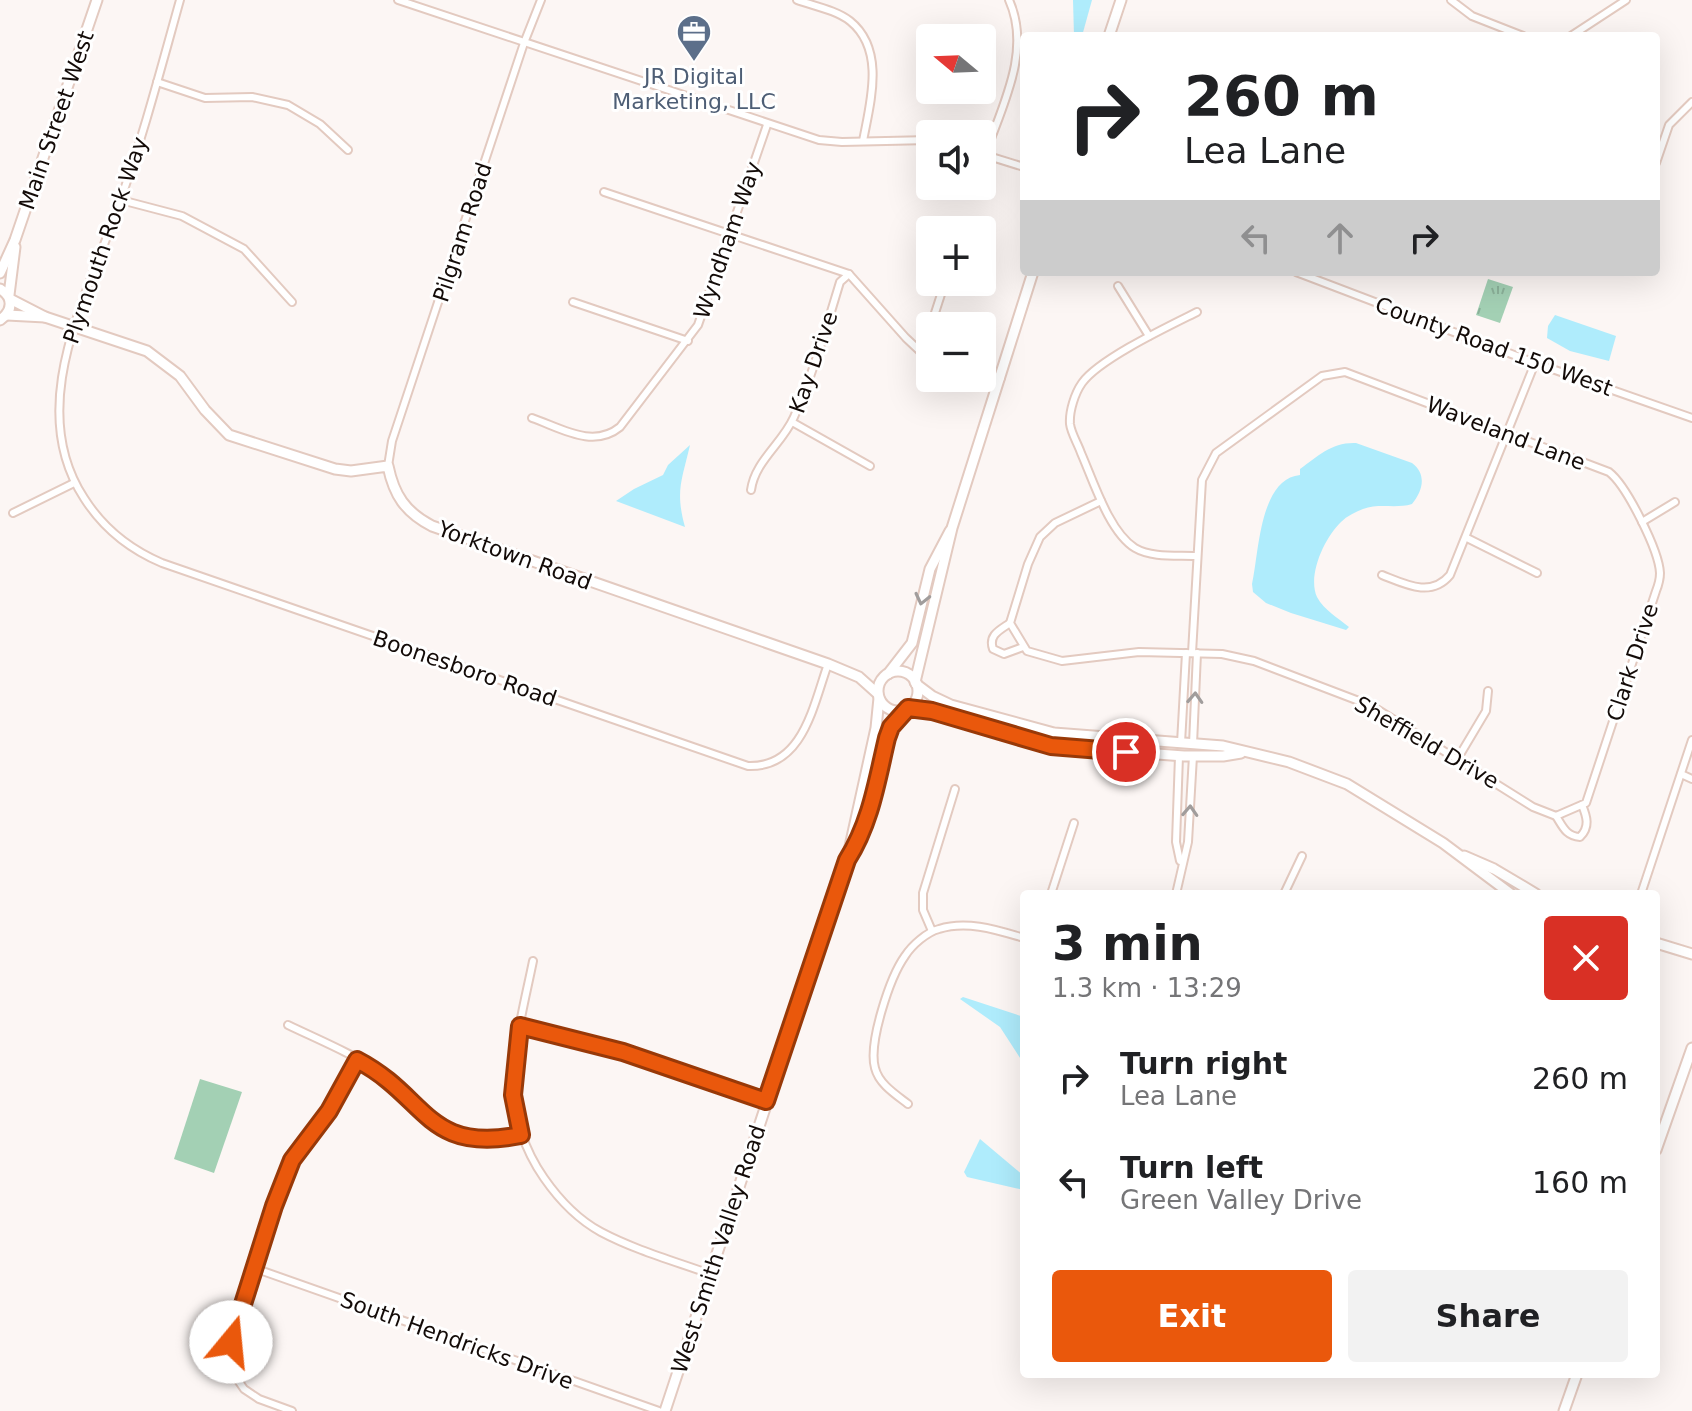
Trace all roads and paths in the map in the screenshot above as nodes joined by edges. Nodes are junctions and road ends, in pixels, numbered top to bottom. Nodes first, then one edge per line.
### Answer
1 (97, 0) edge
2 (180, 0) edge
3 (398, 0) edge
4 (541, 0) edge
5 (797, 0) edge
6 (1009, 0) edge
7 (1121, 0) edge
8 (1451, 0) edge
9 (1626, 0) edge
10 (1110, 32) edge
11 (1513, 32) edge
12 (1577, 32) edge
13 (524, 43) junction
14 (157, 82) junction
15 (1692, 102) edge
16 (996, 120) edge
17 (767, 125) junction
18 (916, 140) edge
19 (863, 141) junction
20 (348, 150) dead end
21 (1660, 151) edge
22 (996, 158) edge
23 (1020, 166) edge
24 (604, 192) dead end
25 (121, 200) junction
26 (730, 232) junction
27 (15, 240) junction
28 (0, 273) edge
29 (849, 274) junction
30 (1032, 276) edge
31 (1307, 276) edge
32 (1118, 286) dead end
33 (6, 294) edge
34 (292, 302) dead end
35 (573, 302) dead end
36 (1197, 312) dead end
37 (45, 317) junction
38 (3, 318) edge
39 (75, 327) junction
40 (1149, 336) junction
41 (688, 341) junction
42 (916, 347) edge
43 (1535, 363) junction
44 (996, 376) edge
45 (1001, 378) junction
46 (532, 418) dead end
47 (1692, 418) edge
48 (792, 422) junction
49 (1507, 432) junction
50 (388, 466) junction
51 (870, 466) dead end
52 (74, 483) junction
53 (751, 490) dead end
54 (1101, 501) junction
55 (1675, 502) dead end
56 (13, 513) dead end
57 (1642, 522) junction
58 (952, 528) junction
59 (1467, 538) junction
60 (1196, 556) junction
61 (1537, 573) dead end
62 (1382, 575) dead end
63 (1010, 623) junction
64 (1025, 649) junction
65 (1192, 653) junction
66 (828, 664) junction
67 (886, 675) junction
68 (859, 677) junction
69 (916, 683) junction
70 (1488, 691) dead end
71 (878, 696) junction
72 (908, 708) junction
73 (1692, 740) edge
74 (1181, 743) junction
75 (1193, 744) junction
76 (1244, 752) junction
77 (1179, 756) junction
78 (1193, 756) junction
79 (1458, 758) junction
80 (1681, 774) junction
81 (1692, 779) edge
82 (955, 789) dead end
83 (1584, 804) junction
84 (1556, 816) junction
85 (1074, 823) dead end
86 (1461, 855) junction
87 (1302, 856) dead end
88 (847, 860) junction
89 (1181, 865) junction
90 (1052, 890) edge
91 (1177, 890) edge
92 (1286, 890) edge
93 (1505, 890) edge
94 (1529, 890) edge
95 (1642, 890) edge
96 (932, 931) junction
97 (1020, 937) edge
98 (1660, 944) edge
99 (1692, 954) edge
100 (533, 961) dead end
101 (288, 1025) dead end
102 (520, 1026) junction
103 (1692, 1048) edge
104 (357, 1060) junction
105 (766, 1101) junction
106 (908, 1104) dead end
107 (521, 1135) junction
108 (1660, 1139) edge
109 (254, 1268) junction
110 (710, 1274) junction
111 (1576, 1378) edge
112 (292, 1411) edge
113 (662, 1411) edge
114 (1564, 1411) edge

1 - 27 street, Main Street West
2 - 14 street, Plymouth Rock Way
3 - 13 street
4 - 13 street, Pilgram Road
5 - 19 street
6 - 16 street
7 - 10 street
8 - 11 street
9 - 12 street
13 - 17 street
13 - 50 street, Pilgram Road
14 - 20 street
14 - 25 street, Plymouth Rock Way
15 - 21 street
17 - 19 street
17 - 26 street, Wyndham Way
18 - 19 street
22 - 23 street
24 - 26 street
25 - 34 street
25 - 39 street, Plymouth Rock Way
26 - 29 street
26 - 41 street, Wyndham Way
27 - 28 street, Main Street West
27 - 33 street, Main Street West
29 - 42 street
29 - 48 street, Kay Drive
30 - 45 street
31 - 43 street, County Road 150 West
32 - 40 street
33 - 37 street
33 - 38 street, Main Street West
35 - 41 street
36 - 40 street
37 - 38 street
37 - 39 street
39 - 50 street
39 - 52 street, Plymouth Rock Way
40 - 54 street
41 - 46 street, Wyndham Way
43 - 47 street, County Road 150 West
43 - 49 street
44 - 45 street
45 - 58 street
48 - 51 street
48 - 53 street, Kay Drive
49 - 57 street, Waveland Lane
49 - 59 street
49 - 60 street, Waveland Lane
50 - 66 street, Yorktown Road
52 - 56 street
52 - 66 street, Boonesboro Road
54 - 60 street
54 - 63 street
55 - 57 street
57 - 83 street, Clark Drive
58 -> 67 street
58 - 69 street
59 - 61 street
59 - 62 street
60 - 65 street
63 - 64 street
63 - 64 street, Sheffield Drive
64 - 65 street, Sheffield Drive
65 - 74 street
75 -> 65 street
65 - 79 street, Sheffield Drive
66 - 68 street, Yorktown Road
67 - 68 street, Yorktown Road
67 - 69 street
67 - 71 street
68 - 71 street, Yorktown Road
69 - 72 street
69 - 74 street
70 - 79 street
71 - 72 street
71 - 88 street, West Smith Valley Road
72 - 77 street
72 - 88 street, West Smith Valley Road
73 - 80 street
74 - 75 street
75 - 76 street
76 - 78 street
76 - 86 street
77 - 78 street
77 - 89 street
89 -> 78 street
79 - 84 street, Sheffield Drive
80 - 81 street
80 - 95 street
82 - 96 street
83 - 84 street
83 - 84 street, Clark Drive
85 - 90 street
86 - 93 street
86 - 94 street
87 - 92 street
88 - 105 street, West Smith Valley Road
89 - 91 street
96 - 97 street
96 - 106 street
98 - 99 street
100 - 102 street
101 - 104 street
102 - 105 street
102 - 107 street
103 - 108 street
104 - 107 street
104 - 109 street
105 - 110 street, West Smith Valley Road
107 - 110 street
109 - 112 street
109 - 113 street, South Hendricks Drive
110 - 113 street, West Smith Valley Road
111 - 114 street

